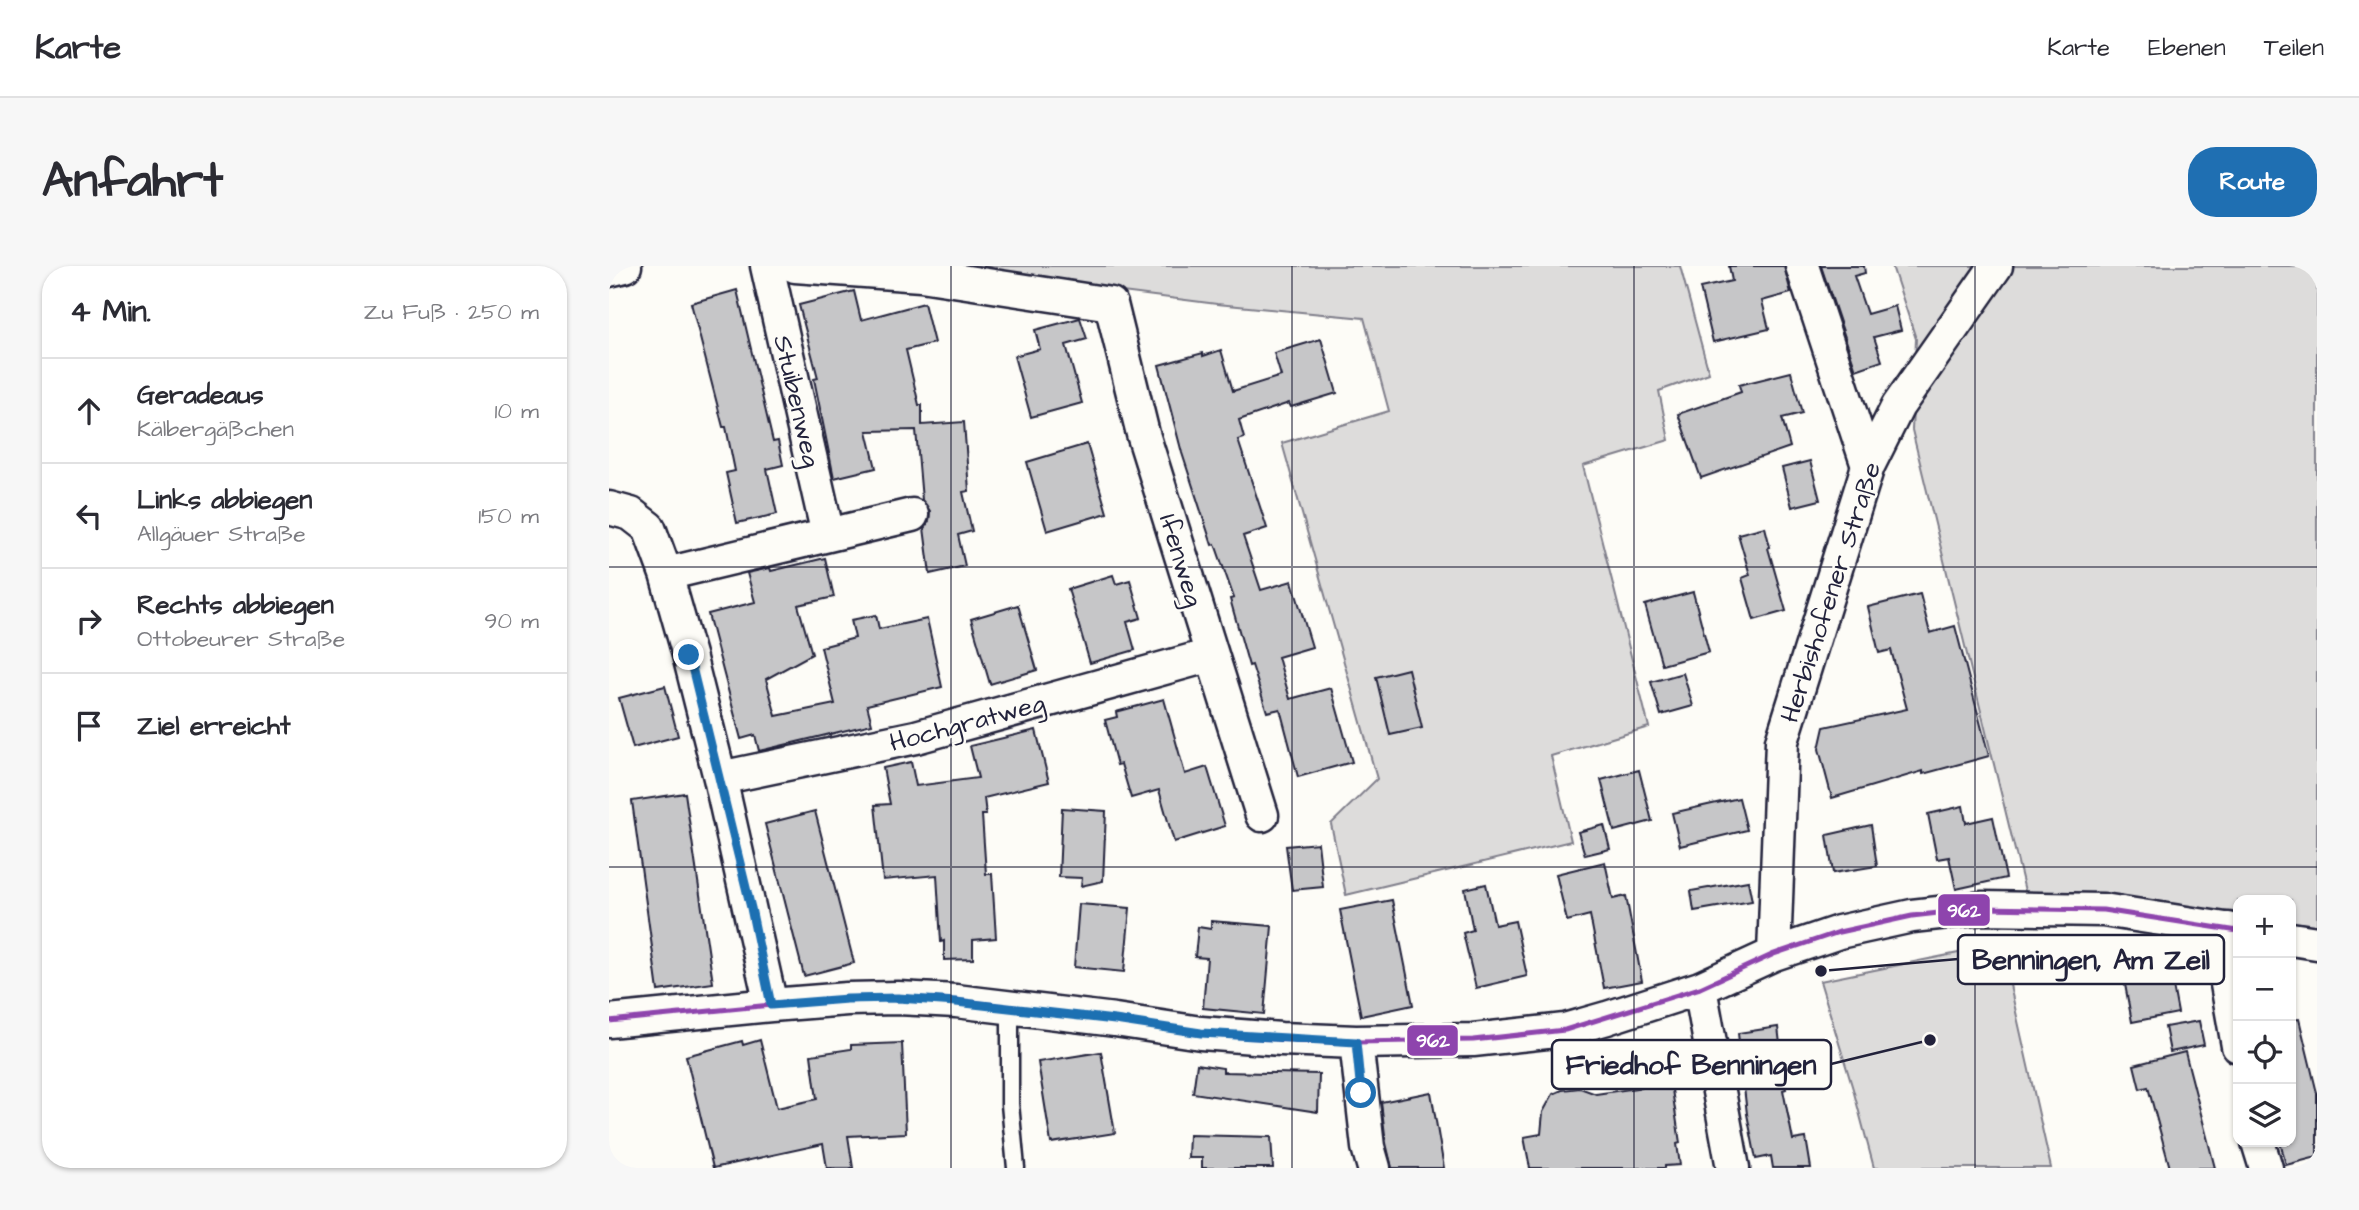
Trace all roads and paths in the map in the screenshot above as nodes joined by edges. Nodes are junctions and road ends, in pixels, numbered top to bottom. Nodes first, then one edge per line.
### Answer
1 (625, 266) edge
2 (767, 266) edge
3 (795, 266) edge
4 (1803, 266) edge
5 (1996, 266) edge
6 (609, 270) edge
7 (1868, 466) junction
8 (609, 508) edge
9 (912, 515) dead end
10 (828, 535) junction
11 (666, 574) junction
12 (1212, 655) junction
13 (720, 778) junction
14 (1262, 815) dead end
15 (2233, 930) edge
16 (2296, 940) edge
17 (2317, 943) edge
18 (1774, 954) junction
19 (1700, 988) junction
20 (771, 1005) junction
21 (1010, 1007) junction
22 (609, 1021) edge
23 (2234, 1021) edge
24 (1356, 1042) junction
25 (2260, 1147) edge
26 (1016, 1168) edge
27 (1374, 1168) edge
28 (1733, 1168) edge
29 (2266, 1168) edge

1 - 6 street
2 - 10 street, Stuibenweg
3 - 12 street, Ifenweg
4 - 7 street
5 - 7 street, Herbishofener Straße
7 - 18 street, Herbishofener Straße
8 - 11 street
9 - 10 street
10 - 11 street
11 - 13 street
12 - 13 street, Hochgratweg
12 - 14 street, Ifenweg
13 - 20 street
15 - 18 street
15 - 23 street
16 - 17 street
18 - 19 street
19 - 24 street
19 - 28 street
20 - 21 street
20 - 22 street
21 - 24 street
21 - 26 lane
24 - 27 street
25 - 29 street

